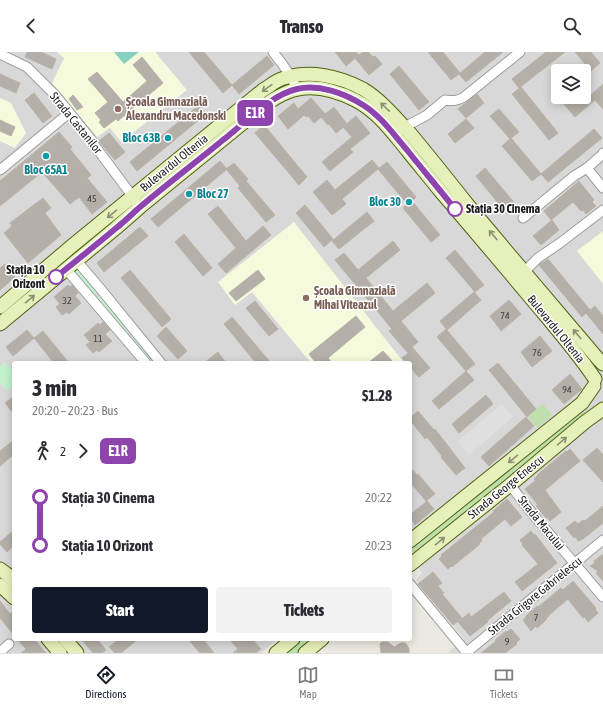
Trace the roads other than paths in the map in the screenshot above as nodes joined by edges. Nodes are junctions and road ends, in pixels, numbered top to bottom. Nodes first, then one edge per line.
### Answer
1 (273, 52) edge
2 (520, 52) edge
3 (0, 54) edge
4 (291, 76) junction
5 (297, 89) junction
6 (69, 113) junction
7 (399, 130) junction
8 (603, 153) edge
9 (587, 168) junction
10 (0, 170) edge
11 (603, 188) edge
12 (137, 202) junction
13 (603, 210) edge
14 (523, 218) dead end
15 (71, 265) junction
16 (520, 276) junction
17 (0, 307) edge
18 (0, 324) edge
19 (144, 361) edge
20 (159, 361) edge
21 (603, 364) edge
22 (597, 379) edge
23 (603, 404) edge
24 (603, 409) edge
25 (510, 485) junction
26 (412, 539) edge
27 (603, 540) edge
28 (412, 563) edge
29 (574, 564) junction
30 (0, 569) edge
31 (12, 579) edge
32 (0, 585) edge
33 (412, 586) edge
34 (602, 595) edge
35 (12, 596) edge
36 (291, 641) edge
37 (320, 641) edge
38 (9, 644) dead end
39 (56, 646) edge
40 (0, 652) edge
41 (77, 653) edge
42 (276, 653) edge
43 (305, 653) edge
44 (467, 653) edge

1 - 4 street
2 - 7 street
3 - 6 street, Strada Castanilor
4 - 5 street
7 -> 4 street, Bulevardul Oltenia
4 -> 12 street, Bulevardul Oltenia
5 - 7 street, Bulevardul Oltenia
5 - 12 street, Bulevardul Oltenia
6 - 10 street
6 - 12 street, Strada Castanilor
7 - 16 street, Bulevardul Oltenia
8 - 9 street
9 - 11 street
9 - 14 street
12 - 15 street, Bulevardul Oltenia
12 -> 17 street, Bulevardul Oltenia
13 - 16 street
18 -> 15 street, Bulevardul Oltenia
15 - 19 street
15 - 20 street
21 -> 16 street, Bulevardul Oltenia
16 - 22 street, Bulevardul Oltenia
22 - 23 street, Bulevardul Oltenia
22 -> 26 street, Strada George Enescu
25 -> 24 street, Strada George Enescu
28 -> 25 street, Strada George Enescu
25 - 29 street, Strada Macului
27 - 29 street, Strada Grigore Gabrielescu
29 - 34 street, Strada Macului
29 - 44 street, Strada Grigore Gabrielescu
30 - 31 street
32 - 35 street
33 - 44 street
36 - 42 street
37 - 43 street
38 - 40 street
39 - 41 street

